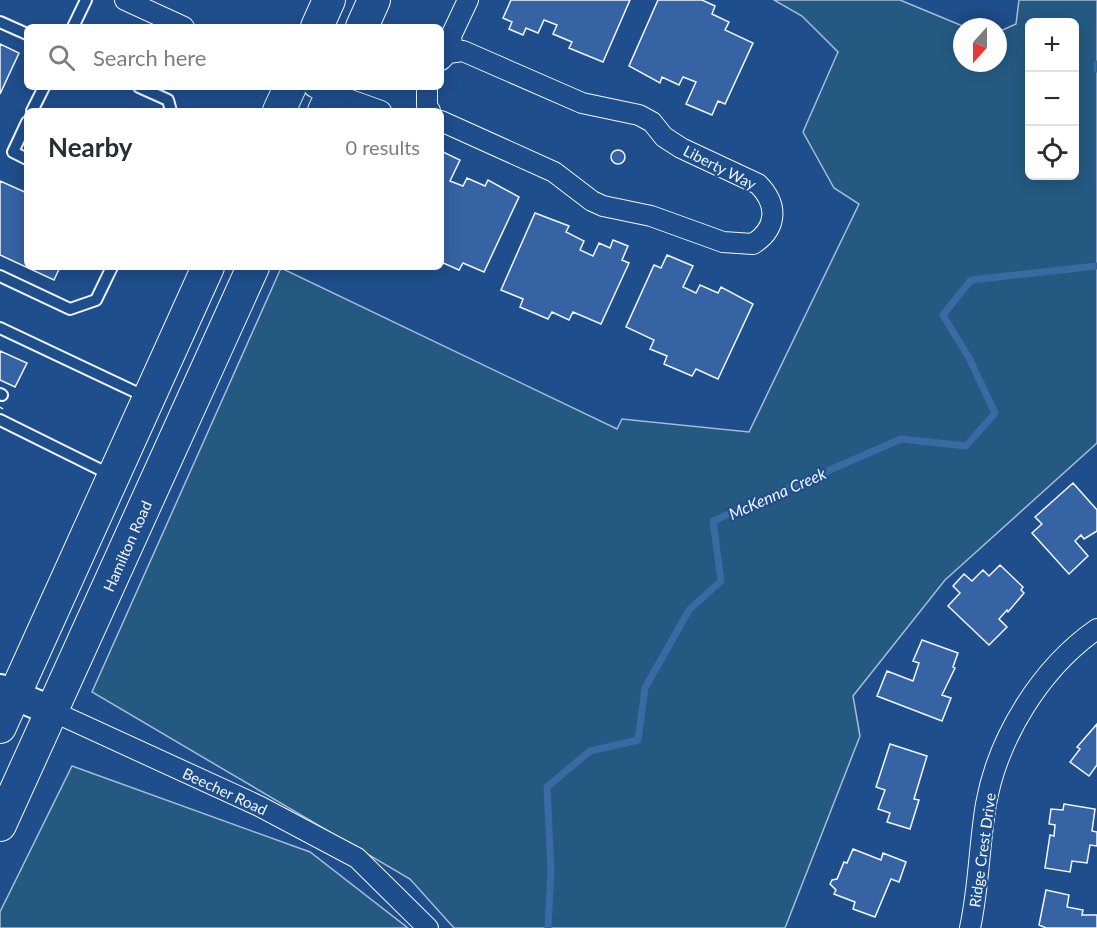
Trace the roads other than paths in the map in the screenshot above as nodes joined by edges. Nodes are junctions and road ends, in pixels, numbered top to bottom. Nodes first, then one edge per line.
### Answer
1 (86, 0) edge
2 (125, 0) edge
3 (329, 0) edge
4 (375, 0) edge
5 (468, 0) edge
6 (0, 22) edge
7 (74, 24) edge
8 (177, 24) edge
9 (318, 24) edge
10 (363, 24) edge
11 (24, 33) edge
12 (447, 56) edge
13 (42, 90) edge
14 (146, 90) edge
15 (289, 90) edge
16 (428, 90) edge
17 (329, 98) edge
18 (34, 108) edge
19 (170, 108) edge
20 (280, 108) edge
21 (374, 108) edge
22 (428, 108) edge
23 (444, 122) edge
24 (24, 128) edge
25 (24, 158) edge
26 (111, 270) edge
27 (207, 270) edge
28 (252, 270) edge
29 (0, 276) edge
30 (0, 328) edge
31 (149, 398) junction
32 (0, 420) edge
33 (113, 477) junction
34 (1097, 628) edge
35 (7, 692) edge
36 (52, 711) junction
37 (0, 727) edge
38 (0, 825) edge
39 (428, 928) edge
40 (970, 928) edge

1 - 7 lane
2 - 8 street
3 - 9 main road
4 - 10 main road
5 - 12 street
6 - 11 lane
12 - 23 street, Liberty Way
13 - 18 lane
14 - 19 lane
15 - 20 main road
16 - 22 street
17 - 21 street
24 - 25 lane
26 - 29 lane
27 - 31 main road
28 - 36 main road, Hamilton Road
30 - 31 lane
31 - 33 main road
32 - 33 lane
33 - 35 main road
34 - 40 street, Ridge Crest Drive
35 - 36 street, Beecher Road
35 - 37 main road
36 - 38 main road, Hamilton Road
36 - 39 street, Beecher Road

